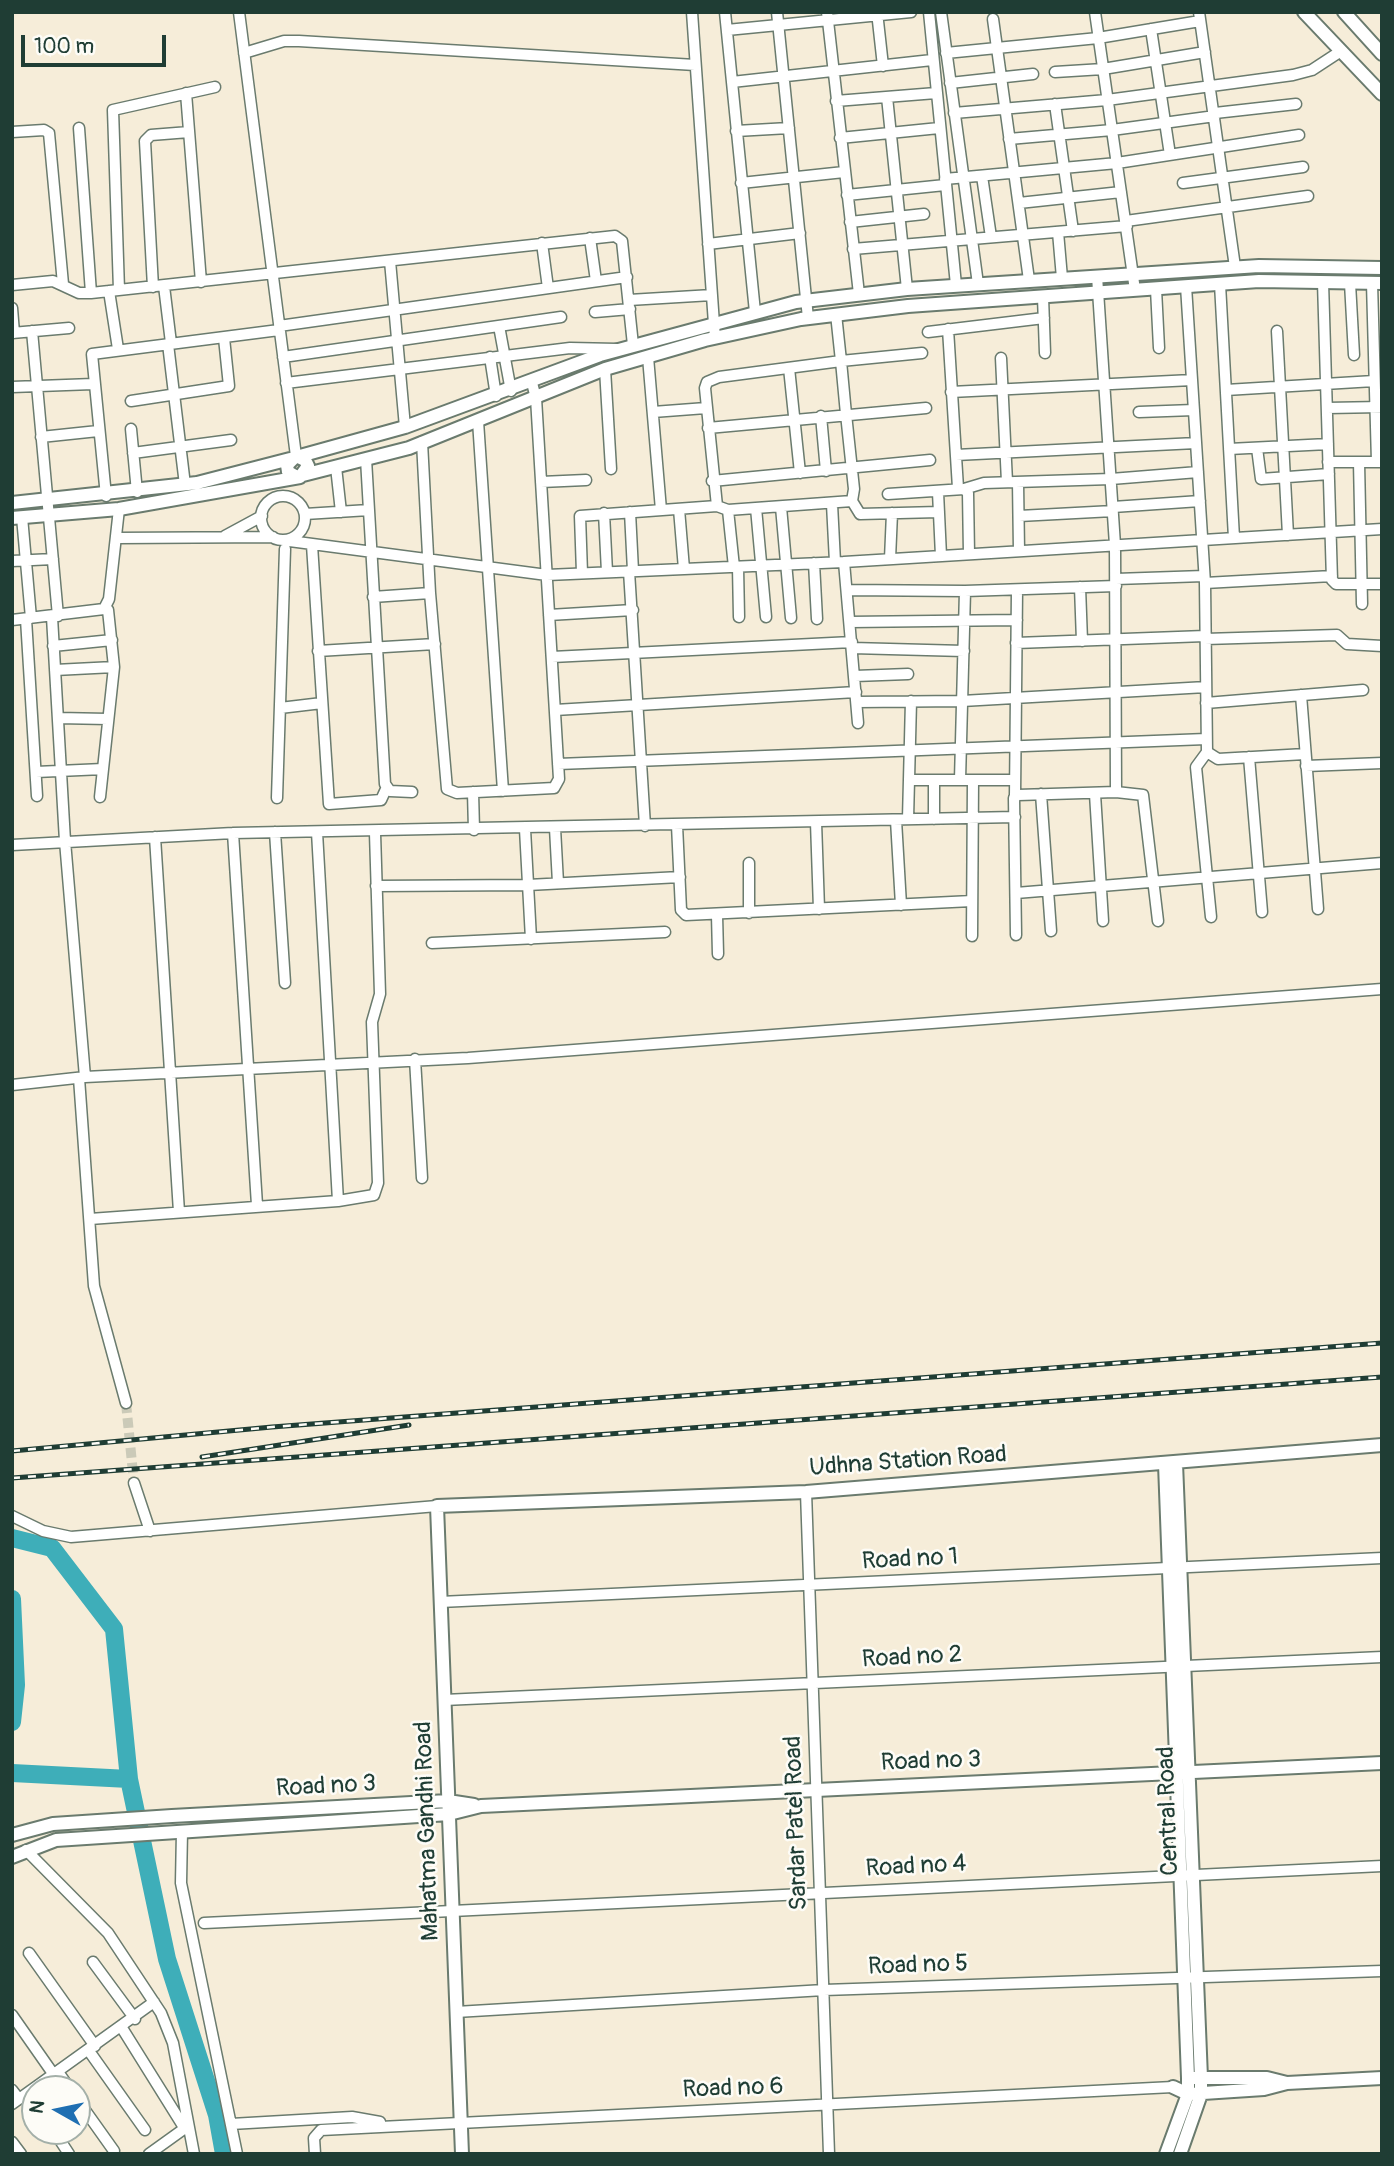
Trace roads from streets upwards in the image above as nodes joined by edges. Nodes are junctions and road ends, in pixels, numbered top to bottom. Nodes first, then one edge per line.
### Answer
1 (239, 12) edge
2 (692, 12) edge
3 (725, 12) edge
4 (777, 12) edge
5 (911, 12) edge
6 (929, 12) edge
7 (941, 12) edge
8 (1095, 12) edge
9 (1304, 12) edge
10 (1344, 12) edge
11 (877, 14) edge
12 (827, 16) edge
13 (1200, 17) edge
14 (993, 19) dead end
15 (778, 26) junction
16 (1152, 29) junction
17 (727, 30) junction
18 (1098, 38) junction
19 (996, 48) junction
20 (1341, 51) junction
21 (1205, 52) junction
22 (244, 53) junction
23 (946, 53) junction
24 (1382, 54) edge
25 (932, 60) junction
26 (1156, 60) junction
27 (695, 65) junction
28 (883, 66) junction
29 (1102, 69) junction
30 (833, 72) junction
31 (1055, 72) dead end
32 (1033, 74) dead end
33 (1001, 77) junction
34 (783, 78) junction
35 (732, 82) junction
36 (950, 83) junction
37 (1210, 84) junction
38 (215, 87) dead end
39 (1161, 91) junction
40 (186, 93) junction
41 (936, 93) junction
42 (1382, 94) edge
43 (887, 97) junction
44 (1107, 100) junction
45 (836, 101) junction
46 (1055, 104) junction
47 (1296, 104) dead end
48 (1005, 109) junction
49 (954, 113) junction
50 (1215, 115) junction
51 (1165, 123) junction
52 (79, 128) dead end
53 (789, 128) junction
54 (939, 128) junction
55 (1112, 130) junction
56 (736, 131) junction
57 (12, 132) edge
58 (189, 132) junction
59 (891, 133) junction
60 (1060, 135) junction
61 (1299, 135) dead end
62 (840, 138) junction
63 (1010, 139) junction
64 (1219, 147) junction
65 (1170, 155) junction
66 (1117, 163) junction
67 (1303, 167) dead end
68 (1064, 168) junction
69 (844, 172) junction
70 (1014, 173) junction
71 (982, 176) junction
72 (963, 177) junction
73 (1223, 177) junction
74 (794, 178) junction
75 (945, 182) junction
76 (741, 183) junction
77 (1184, 183) dead end
78 (897, 190) junction
79 (1121, 192) junction
80 (847, 195) junction
81 (1308, 196) dead end
82 (1069, 198) junction
83 (1018, 203) junction
84 (1227, 207) junction
85 (924, 214) dead end
86 (900, 216) junction
87 (850, 222) junction
88 (1126, 223) junction
89 (1073, 230) junction
90 (1058, 232) junction
91 (800, 233) junction
92 (1023, 234) junction
93 (991, 237) junction
94 (590, 238) junction
95 (746, 239) junction
96 (972, 239) junction
97 (951, 240) junction
98 (542, 243) junction
99 (708, 244) junction
100 (903, 245) junction
101 (853, 249) junction
102 (390, 261) junction
103 (1235, 267) junction
104 (1382, 268) edge
105 (1134, 273) junction
106 (272, 274) junction
107 (1097, 276) junction
108 (626, 277) junction
109 (1062, 278) junction
110 (1030, 280) junction
111 (596, 281) junction
112 (201, 282) junction
113 (1323, 282) junction
114 (1350, 283) junction
115 (1377, 283) edge
116 (63, 284) junction
117 (978, 284) junction
118 (1220, 284) junction
119 (12, 285) edge
120 (956, 285) junction
121 (159, 286) junction
122 (1186, 286) junction
123 (548, 288) junction
124 (908, 289) junction
125 (1156, 289) junction
126 (1135, 290) junction
127 (114, 291) junction
128 (91, 293) junction
129 (1097, 293) junction
130 (859, 294) junction
131 (712, 295) junction
132 (1042, 297) junction
133 (807, 300) junction
134 (629, 305) junction
135 (12, 308) edge
136 (394, 308) junction
137 (595, 312) dead end
138 (755, 312) junction
139 (836, 314) junction
140 (561, 317) dead end
141 (808, 318) junction
142 (1044, 318) junction
143 (714, 323) junction
144 (499, 326) junction
145 (69, 328) dead end
146 (279, 328) junction
147 (948, 329) junction
148 (1377, 329) edge
149 (32, 331) junction
150 (1277, 331) dead end
151 (928, 332) dead end
152 (13, 333) edge
153 (224, 338) junction
154 (715, 338) junction
155 (397, 341) junction
156 (170, 344) junction
157 (627, 347) junction
158 (1159, 348) dead end
159 (118, 349) junction
160 (922, 353) dead end
161 (1045, 353) dead end
162 (1354, 355) dead end
163 (504, 356) junction
164 (648, 356) junction
165 (490, 357) junction
166 (283, 358) junction
167 (1001, 358) dead end
168 (841, 361) junction
169 (399, 367) junction
170 (789, 368) junction
171 (606, 369) junction
172 (1192, 380) junction
173 (1374, 381) junction
174 (286, 383) junction
175 (532, 383) junction
176 (1326, 383) junction
177 (93, 384) junction
178 (1104, 384) junction
179 (36, 385) junction
180 (1280, 386) junction
181 (12, 387) edge
182 (1003, 389) junction
183 (1226, 390) junction
184 (511, 391) junction
185 (951, 392) junction
186 (496, 396) junction
187 (174, 397) junction
188 (536, 398) junction
189 (131, 401) dead end
190 (1379, 407) edge
191 (706, 408) junction
192 (926, 408) dead end
193 (1327, 408) junction
194 (1194, 410) junction
195 (653, 412) junction
196 (1139, 412) dead end
197 (846, 414) junction
198 (821, 416) junction
199 (794, 419) junction
200 (478, 421) junction
201 (405, 428) junction
202 (708, 428) junction
203 (131, 429) dead end
204 (98, 431) junction
205 (41, 437) junction
206 (232, 440) dead end
207 (422, 442) junction
208 (1196, 443) junction
209 (1328, 443) junction
210 (1108, 445) junction
211 (1283, 446) junction
212 (181, 447) junction
213 (1258, 448) junction
214 (1229, 450) junction
215 (1006, 452) junction
216 (134, 453) junction
217 (956, 455) junction
218 (295, 457) junction
219 (366, 459) junction
220 (930, 460) dead end
221 (1328, 461) junction
222 (1359, 462) junction
223 (1379, 462) edge
224 (336, 467) junction
225 (852, 468) junction
226 (611, 469) dead end
227 (826, 471) junction
228 (1198, 472) junction
229 (800, 473) junction
230 (1329, 474) junction
231 (300, 476) junction
232 (1285, 478) junction
233 (1111, 479) junction
234 (586, 480) dead end
235 (712, 481) junction
236 (541, 482) junction
237 (1007, 482) junction
238 (1018, 482) junction
239 (185, 485) junction
240 (961, 489) junction
241 (137, 492) junction
242 (938, 492) junction
243 (888, 494) dead end
244 (106, 496) junction
245 (294, 499) junction
246 (47, 500) junction
247 (852, 501) junction
248 (1200, 501) junction
249 (12, 503) edge
250 (832, 504) junction
251 (717, 506) junction
252 (781, 507) junction
253 (756, 508) junction
254 (119, 509) junction
255 (679, 509) junction
256 (1113, 509) junction
257 (369, 510) junction
258 (661, 510) junction
259 (728, 510) junction
260 (341, 512) junction
261 (630, 512) junction
262 (939, 512) junction
263 (604, 513) junction
264 (892, 513) junction
265 (305, 514) junction
266 (49, 515) junction
267 (262, 516) junction
268 (1019, 516) junction
269 (17, 518) edge
270 (1382, 529) edge
271 (1361, 531) junction
272 (1331, 533) junction
273 (1288, 535) junction
274 (118, 538) junction
275 (222, 538) junction
276 (1234, 538) junction
277 (1202, 540) junction
278 (280, 542) junction
279 (312, 544) junction
280 (1115, 545) junction
281 (370, 551) junction
282 (1019, 551) junction
283 (969, 554) junction
284 (941, 556) junction
285 (53, 559) junction
286 (428, 559) junction
287 (890, 559) junction
288 (26, 560) junction
289 (12, 561) edge
290 (840, 562) junction
291 (814, 563) junction
292 (787, 564) junction
293 (760, 566) junction
294 (488, 567) junction
295 (736, 567) junction
296 (684, 569) junction
297 (631, 571) junction
298 (607, 572) junction
299 (582, 573) junction
300 (547, 575) junction
301 (1332, 576) junction
302 (1205, 580) junction
303 (1116, 583) junction
304 (1361, 584) junction
305 (1382, 584) edge
306 (1080, 587) junction
307 (847, 590) junction
308 (1017, 590) junction
309 (965, 591) junction
310 (430, 593) junction
311 (373, 597) junction
312 (1362, 604) dead end
313 (104, 609) junction
314 (633, 610) junction
315 (549, 615) junction
316 (55, 617) junction
317 (739, 617) dead end
318 (766, 617) dead end
319 (791, 618) dead end
320 (29, 619) junction
321 (817, 619) dead end
322 (12, 620) edge
323 (1017, 620) junction
324 (965, 621) junction
325 (850, 622) junction
326 (1205, 637) junction
327 (111, 640) junction
328 (1117, 640) junction
329 (1082, 641) junction
330 (1016, 643) junction
331 (435, 644) junction
332 (852, 645) junction
333 (53, 646) junction
334 (1382, 646) edge
335 (377, 649) junction
336 (964, 651) junction
337 (318, 652) junction
338 (636, 652) junction
339 (552, 657) junction
340 (114, 667) junction
341 (55, 670) junction
342 (908, 674) dead end
343 (855, 676) junction
344 (1206, 687) junction
345 (1363, 690) dead end
346 (1117, 692) junction
347 (1301, 695) junction
348 (856, 697) junction
349 (1015, 698) junction
350 (911, 701) junction
351 (962, 701) junction
352 (322, 703) junction
353 (1206, 703) junction
354 (638, 705) junction
355 (280, 708) junction
356 (555, 710) junction
357 (58, 718) junction
358 (108, 719) junction
359 (858, 723) dead end
360 (1206, 740) junction
361 (1117, 744) junction
362 (1014, 749) junction
363 (961, 750) junction
364 (910, 751) junction
365 (1207, 752) junction
366 (1306, 754) junction
367 (1249, 757) junction
368 (641, 761) junction
369 (1382, 762) edge
370 (558, 764) junction
371 (1306, 766) junction
372 (103, 769) junction
373 (61, 771) junction
374 (36, 772) junction
375 (909, 780) junction
376 (934, 780) junction
377 (960, 780) junction
378 (973, 780) junction
379 (1015, 780) junction
380 (386, 789) junction
381 (503, 791) junction
382 (412, 792) dead end
383 (473, 792) junction
384 (1116, 792) junction
385 (1041, 794) junction
386 (1095, 794) junction
387 (37, 796) dead end
388 (1015, 796) junction
389 (100, 797) dead end
390 (278, 797) dead end
391 (1015, 817) junction
392 (934, 819) junction
393 (973, 819) junction
394 (902, 820) junction
395 (816, 822) junction
396 (677, 825) junction
397 (645, 826) junction
398 (555, 828) junction
399 (525, 829) junction
400 (474, 830) junction
401 (275, 832) junction
402 (317, 832) junction
403 (233, 833) junction
404 (375, 833) junction
405 (155, 837) junction
406 (65, 841) junction
407 (12, 845) edge
408 (749, 863) dead end
409 (1382, 863) edge
410 (1315, 868) junction
411 (1259, 872) junction
412 (1207, 876) junction
413 (680, 877) junction
414 (1154, 881) junction
415 (558, 883) junction
416 (528, 885) junction
417 (376, 886) junction
418 (1100, 886) junction
419 (1048, 890) junction
420 (1016, 893) junction
421 (972, 901) junction
422 (901, 905) junction
423 (819, 909) junction
424 (1318, 909) dead end
425 (1262, 912) dead end
426 (749, 913) junction
427 (718, 915) junction
428 (1212, 917) dead end
429 (1103, 921) dead end
430 (1158, 921) dead end
431 (1051, 931) dead end
432 (665, 932) dead end
433 (1016, 935) dead end
434 (972, 936) dead end
435 (531, 939) junction
436 (432, 943) dead end
437 (718, 954) dead end
438 (285, 983) dead end
439 (1382, 990) edge
440 (415, 1059) junction
441 (373, 1061) junction
442 (332, 1063) junction
443 (250, 1067) junction
444 (169, 1072) junction
445 (82, 1077) junction
446 (12, 1085) edge
447 (422, 1178) dead end
448 (338, 1201) junction
449 (257, 1205) junction
450 (179, 1212) junction
451 (90, 1219) junction
452 (126, 1403) tunnel mouth
453 (1382, 1445) edge
454 (1171, 1463) junction
455 (134, 1483) tunnel mouth
456 (806, 1492) junction
457 (437, 1506) junction
458 (12, 1516) edge
459 (150, 1531) junction
460 (1382, 1558) edge
461 (1176, 1568) junction
462 (810, 1585) junction
463 (440, 1602) junction
464 (1382, 1657) edge
465 (1180, 1664) junction
466 (813, 1684) junction
467 (444, 1700) junction
468 (1382, 1763) edge
469 (1182, 1773) junction
470 (817, 1788) junction
471 (448, 1808) junction
472 (178, 1831) junction
473 (12, 1835) edge
474 (26, 1850) junction
475 (12, 1857) edge
476 (1382, 1866) edge
477 (1186, 1873) junction
478 (820, 1894) junction
479 (453, 1911) junction
480 (204, 1923) dead end
481 (29, 1953) dead end
482 (93, 1962) dead end
483 (1382, 1971) edge
484 (1190, 1977) junction
485 (824, 1990) junction
486 (154, 2002) junction
487 (456, 2012) junction
488 (12, 2015) edge
489 (135, 2019) junction
490 (122, 2028) junction
491 (92, 2048) junction
492 (56, 2074) junction
493 (1195, 2078) junction
494 (1382, 2078) edge
495 (1287, 2083) junction
496 (1172, 2087) junction
497 (12, 2090) edge
498 (1195, 2094) junction
499 (20, 2099) edge
500 (828, 2107) junction
501 (91, 2119) edge
502 (461, 2121) junction
503 (230, 2124) junction
504 (392, 2125) junction
505 (187, 2127) junction
506 (145, 2130) dead end
507 (12, 2142) edge
508 (114, 2151) dead end
509 (21, 2154) edge
510 (149, 2154) edge
511 (194, 2154) edge
512 (237, 2154) edge
513 (315, 2154) edge
514 (462, 2154) edge
515 (829, 2154) edge
516 (1166, 2154) edge
517 (1180, 2154) edge

1 - 22 street
2 - 27 street
3 - 17 street
4 - 15 street
5 - 11 street
6 - 25 street
7 - 23 street
8 - 18 street
9 - 20 street
10 - 24 street
11 - 12 street
11 - 28 street
12 - 15 street
12 - 30 street
13 - 16 street
13 - 21 street
14 - 19 street
15 - 17 street
15 - 34 street
16 - 18 street
16 - 26 street
17 - 35 street
18 - 19 street
18 - 29 street
19 - 23 street
19 - 33 street
20 - 37 street
20 - 42 street
21 - 26 street
21 - 37 street
22 - 27 street
22 - 106 street
23 - 36 street
25 - 28 street
25 - 41 street
26 - 29 street
26 - 39 street
27 - 99 street
28 - 30 street
29 - 31 street
29 - 44 street
30 - 34 street
30 - 45 street
32 - 33 street
33 - 36 street
33 - 48 street
34 - 35 street
34 - 53 street
35 - 56 street
36 - 49 street
37 - 39 street
37 - 50 street
38 - 40 street
39 - 44 street
39 - 51 street
40 - 58 street
40 - 127 street
41 - 43 street
41 - 54 street
43 - 45 street
43 - 59 street
44 - 46 street
44 - 55 street
45 - 62 street
46 - 48 street
46 - 60 street
47 - 50 street
48 - 49 street
48 - 63 street
49 - 72 street
50 - 51 street
50 - 64 street
51 - 55 street
51 - 65 street
52 - 128 street
53 - 56 street
53 - 74 street
54 - 59 street
54 - 75 street
55 - 60 street
55 - 66 street
56 - 76 street
57 - 116 street
58 - 112 street
58 - 121 street
59 - 62 street
59 - 78 street
60 - 63 street
60 - 68 street
61 - 64 street
62 - 69 street
63 - 70 street
64 - 65 street
64 - 73 street
65 - 66 street
66 - 68 street
66 - 79 street
67 - 73 street
68 - 70 street
68 - 82 street
69 - 74 street
69 - 80 street
70 - 71 street
70 - 83 street
71 - 72 street
71 - 93 street
72 - 75 street
72 - 96 street
73 - 77 street
73 - 84 street
74 - 76 street
74 - 91 street
75 - 78 street
75 - 97 street
76 - 95 street
78 - 80 street
78 - 86 street
79 - 82 street
79 - 88 street
80 - 87 street
81 - 84 street
82 - 83 street
82 - 89 street
83 - 92 street
84 - 88 street
84 - 103 street
85 - 86 street
86 - 87 street
86 - 100 street
87 - 101 street
88 - 89 street
88 - 105 street
89 - 90 street
90 - 92 street
90 - 109 street
91 - 95 street
91 - 133 street
92 - 93 street
92 - 110 street
93 - 96 street
94 - 98 street
94 - 108 street
94 - 111 street
95 - 99 street
95 - 138 street
96 - 97 street
96 - 117 street
97 - 100 street
97 - 120 street
98 - 102 street
98 - 123 street
99 - 131 street
100 - 101 street
100 - 124 street
101 - 130 street
102 - 106 street
102 - 136 street
103 - 104 street
103 - 105 street
105 - 107 street
105 - 126 street
106 - 112 street
106 - 146 street
107 - 109 street
107 - 129 street
108 - 111 street
108 - 134 street
109 - 110 street
110 - 117 street
111 - 123 street
112 - 121 street
113 - 114 street
113 - 118 street
113 - 176 street
114 - 115 street
114 - 162 street
115 - 148 street
116 - 119 street
116 - 128 street
117 - 120 street
118 - 122 street
118 - 183 street
120 - 124 street
121 - 127 street
121 - 156 street
122 - 125 street
122 - 172 street
123 - 136 street
124 - 130 street
125 - 126 street
125 - 158 street
126 - 129 street
127 - 128 street
127 - 159 street
129 - 132 street
129 - 178 street
130 - 133 street
131 - 134 street
131 - 143 street
132 - 139 street
132 - 142 street
133 - 138 street
133 - 141 street
134 - 137 street
134 - 157 street
135 - 152 street
136 - 146 street
136 - 155 street
138 - 143 street
139 - 141 street
139 - 168 street
140 - 144 street
141 - 154 street
142 - 147 street
142 - 161 street
143 - 154 street
143 - 157 street
144 - 155 street
144 - 163 street
145 - 149 street
146 - 153 street
146 - 166 street
147 - 151 street
147 - 185 street
148 - 173 street
149 - 152 street
149 - 179 street
150 - 180 street
153 - 156 street
153 - 187 street
154 - 164 street
155 - 166 street
155 - 169 street
156 - 159 street
156 - 187 street
157 - 163 street
157 - 175 street
159 - 177 street
160 - 168 street
163 - 165 street
163 - 184 street
164 - 171 street
164 - 195 street
165 - 169 street
165 - 186 street
166 - 174 street
167 - 182 street
168 - 170 street
168 - 197 street
169 - 174 street
169 - 201 street
170 - 191 street
170 - 199 street
171 - 188 street
171 - 226 street
172 - 178 street
172 - 194 street
173 - 176 street
173 - 190 street
174 - 218 street
175 - 184 street
175 - 188 street
176 - 180 street
176 - 193 street
177 - 179 street
177 - 204 street
178 - 182 street
178 - 210 street
179 - 181 street
179 - 205 street
180 - 183 street
180 - 211 street
182 - 185 street
182 - 215 street
183 - 214 street
184 - 186 street
185 - 217 street
186 - 201 street
187 - 189 street
187 - 212 street
188 - 200 street
188 - 236 street
190 - 193 street
190 - 223 street
191 - 195 street
191 - 202 street
192 - 197 street
193 - 209 street
194 - 196 street
194 - 208 street
195 - 258 street
197 - 198 street
197 - 225 street
198 - 199 street
198 - 227 street
199 - 202 street
199 - 229 street
200 - 207 street
200 - 294 street
201 - 218 street
202 - 235 street
203 - 216 street
204 - 205 street
204 - 244 street
205 - 246 street
206 - 212 street
207 - 219 street
207 - 286 street
208 - 210 street
208 - 228 street
209 - 211 street
209 - 221 street
210 - 215 street
210 - 233 street
211 - 213 street
211 - 232 street
212 - 216 street
212 - 239 street
213 - 214 street
213 - 232 street
214 - 276 street
215 - 217 street
215 - 237 street
216 - 241 street
217 - 240 street
218 - 231 street
218 - 239 street
219 - 224 street
219 - 257 street
220 - 225 street
221 - 222 street
221 - 230 street
222 - 223 street
222 - 271 street
224 - 231 street
224 - 260 street
225 - 227 street
225 - 247 street
227 - 229 street
228 - 233 street
228 - 248 street
229 - 235 street
230 - 232 street
230 - 272 street
231 - 245 street
231 - 254 street
232 - 273 street
233 - 238 street
233 - 256 street
234 - 236 street
235 - 251 street
236 - 300 street
237 - 238 street
237 - 240 street
238 - 268 street
239 - 241 street
240 - 242 street
240 - 283 street
241 - 244 street
242 - 243 street
242 - 262 street
244 - 246 street
245 - 265 street
245 - 267 street
246 - 249 street
246 - 266 street
247 - 250 street
247 - 264 street
248 - 256 street
248 - 277 street
250 - 252 street
250 - 290 street
251 - 255 street
251 - 259 street
252 - 253 street
252 - 292 street
253 - 259 street
253 - 293 street
254 - 266 street
254 - 274 street
255 - 258 street
255 - 296 street
256 - 268 street
256 - 280 street
257 - 260 street
257 - 281 street
258 - 261 street
259 - 295 street
260 - 265 street
261 - 263 street
261 - 297 street
262 - 264 street
262 - 284 street
263 - 298 street
263 - 299 street
264 - 287 street
265 - 278 street
266 - 269 street
266 - 285 street
267 - 275 street
267 - 278 street
268 - 282 street
269 - 288 street
270 - 271 street
271 - 272 street
271 - 304 street
272 - 273 street
272 - 301 street
273 - 276 street
274 - 275 street
274 - 313 street
275 - 278 street
276 - 277 street
277 - 280 street
277 - 302 street
278 - 279 street
278 - 355 street
279 - 281 street
279 - 337 street
280 - 282 street
280 - 303 street
281 - 286 street
281 - 311 street
282 - 283 street
283 - 284 street
284 - 287 street
285 - 288 street
285 - 316 street
286 - 294 street
286 - 310 street
287 - 290 street
288 - 289 street
288 - 320 street
290 - 291 street
290 - 307 street
291 - 292 street
291 - 321 street
292 - 293 street
292 - 319 street
293 - 295 street
293 - 318 street
294 - 300 street
294 - 381 street
295 - 296 street
295 - 317 street
296 - 297 street
297 - 298 street
297 - 314 street
298 - 299 street
299 - 300 street
300 - 315 street
301 - 302 street
301 - 304 street
302 - 303 street
302 - 326 street
303 - 306 street
303 - 328 street
304 - 305 street
304 - 312 street
306 - 308 street
306 - 329 street
307 - 309 street
307 - 325 street
308 - 309 street
308 - 323 street
309 - 324 street
310 - 311 street
310 - 331 street
311 - 335 street
313 - 316 street
313 - 327 street
314 - 315 street
314 - 338 street
315 - 339 street
316 - 320 street
316 - 333 street
320 - 322 street
320 - 374 street
323 - 324 street
323 - 330 street
324 - 325 street
324 - 336 street
325 - 332 street
326 - 328 street
326 - 334 street
326 - 344 street
327 - 333 street
327 - 340 street
328 - 329 street
328 - 346 street
329 - 330 street
330 - 349 street
331 - 335 street
331 - 383 street
332 - 336 street
332 - 338 street
332 - 343 street
333 - 341 street
335 - 337 street
335 - 380 street
336 - 351 street
337 - 352 street
338 - 339 street
338 - 354 street
339 - 356 street
340 - 341 street
340 - 358 street
341 - 357 street
342 - 343 street
343 - 348 street
344 - 346 street
344 - 353 street
345 - 347 street
346 - 349 street
346 - 361 street
347 - 353 street
347 - 366 street
348 - 350 street
348 - 354 street
348 - 359 street
349 - 351 street
349 - 362 street
350 - 351 street
350 - 364 street
351 - 363 street
352 - 355 street
352 - 380 street
353 - 360 street
354 - 356 street
354 - 368 street
355 - 390 street
356 - 370 street
357 - 358 street
357 - 373 street
358 - 372 street
360 - 361 street
360 - 365 street
361 - 362 street
361 - 384 street
362 - 363 street
362 - 379 street
363 - 364 street
363 - 377 street
364 - 368 street
364 - 375 street
365 - 367 street
365 - 412 street
366 - 367 street
366 - 371 street
367 - 411 street
368 - 370 street
368 - 397 street
369 - 371 street
370 - 381 street
371 - 410 street
372 - 373 street
372 - 389 street
373 - 374 street
373 - 406 street
374 - 387 street
375 - 376 street
375 - 394 street
376 - 377 street
376 - 392 street
377 - 378 street
378 - 379 street
378 - 393 street
379 - 388 street
380 - 382 street
381 - 383 street
383 - 400 street
384 - 386 street
384 - 414 street
385 - 386 street
385 - 388 street
385 - 419 street
386 - 418 street
388 - 391 street
391 - 393 street
391 - 420 street
392 - 393 street
392 - 394 street
393 - 421 street
394 - 395 street
394 - 422 street
395 - 396 street
395 - 423 street
396 - 397 street
396 - 413 street
397 - 398 street
398 - 399 street
398 - 415 street
399 - 400 street
399 - 416 street
400 - 404 street
401 - 402 street
401 - 403 street
401 - 438 street
402 - 404 street
402 - 442 street
403 - 405 street
403 - 443 street
404 - 417 street
405 - 406 street
405 - 444 street
406 - 407 street
406 - 445 street
408 - 426 street
409 - 410 street
410 - 411 street
410 - 424 street
411 - 412 street
411 - 425 street
412 - 414 street
412 - 428 street
413 - 415 street
413 - 427 street
414 - 418 street
414 - 430 street
415 - 416 street
416 - 417 street
416 - 435 street
417 - 441 street
418 - 419 street
418 - 429 street
419 - 420 street
419 - 431 street
420 - 433 street
421 - 422 street
421 - 434 street
422 - 423 street
423 - 426 street
426 - 427 street
427 - 437 street
432 - 435 street
435 - 436 street
439 - 440 street
440 - 441 street
440 - 447 street
441 - 442 street
441 - 448 street
442 - 443 street
442 - 448 street
443 - 444 street
443 - 449 street
444 - 445 street
444 - 450 street
445 - 446 street
445 - 451 street
448 - 449 street
449 - 450 street
450 - 451 street
451 - 452 street
453 - 454 street, Udhna Station Road
454 - 456 street, Udhna Station Road
454 - 461 street, Central Road
455 - 459 street
456 - 457 street, Udhna Station Road
456 - 462 street, Sardar Patel Road
457 - 459 street
457 - 463 street, Mahatma Gandhi Road
458 - 459 street
460 - 461 street, Road no 1
461 - 462 street, Road no 1
461 - 465 street, Central Road
462 - 463 street, Road no 1
462 - 466 street, Sardar Patel Road
463 - 467 street, Mahatma Gandhi Road
464 - 465 street, Road no 2
465 - 466 street, Road no 2
465 - 469 street, Central Road
466 - 467 street, Road no 2
466 - 470 street, Sardar Patel Road
467 - 471 street, Mahatma Gandhi Road
468 - 469 street, Road no 3
469 - 470 street, Road no 3
469 - 477 street, Central Road
470 - 471 street, Road no 3
470 - 478 street, Sardar Patel Road
471 - 472 street, Road no 3
471 - 473 street, Road no 3
471 - 479 street, Mahatma Gandhi Road
472 - 474 street, Road no 3
472 - 503 street
474 - 475 street, Road no 3
474 - 486 street
476 - 477 street, Road no 4
477 - 478 street, Road no 4
477 - 484 street, Central Road
478 - 479 street, Road no 4
478 - 485 street, Sardar Patel Road
479 - 480 street, Road no 4
479 - 487 street, Mahatma Gandhi Road
481 - 491 street
482 - 489 street
483 - 484 street, Road no 5
484 - 485 street, Road no 5
484 - 493 street, Central Road
485 - 487 street, Road no 5
485 - 500 street, Sardar Patel Road
486 - 489 street
486 - 505 street
487 - 502 street, Mahatma Gandhi Road
488 - 492 street
489 - 490 street
490 - 491 street
490 - 505 street
491 - 492 street
491 - 506 street
492 - 499 street
493 - 495 street, Road no 6
493 - 496 street, Road no 6
493 - 498 street, Central Road
494 - 495 street, Road no 6
495 - 498 street, Road no 6
496 - 498 street, Road no 6
496 - 500 street, Road no 6
497 - 499 street
498 - 516 street, Central Road
498 - 517 street, Central Road
500 - 502 street, Road no 6
500 - 515 street, Sardar Patel Road
501 - 508 street
502 - 504 street, Road no 6
502 - 514 street, Mahatma Gandhi Road
503 - 504 street
503 - 512 street
504 - 513 street, Road no 6
505 - 510 street
505 - 511 street
507 - 509 street

